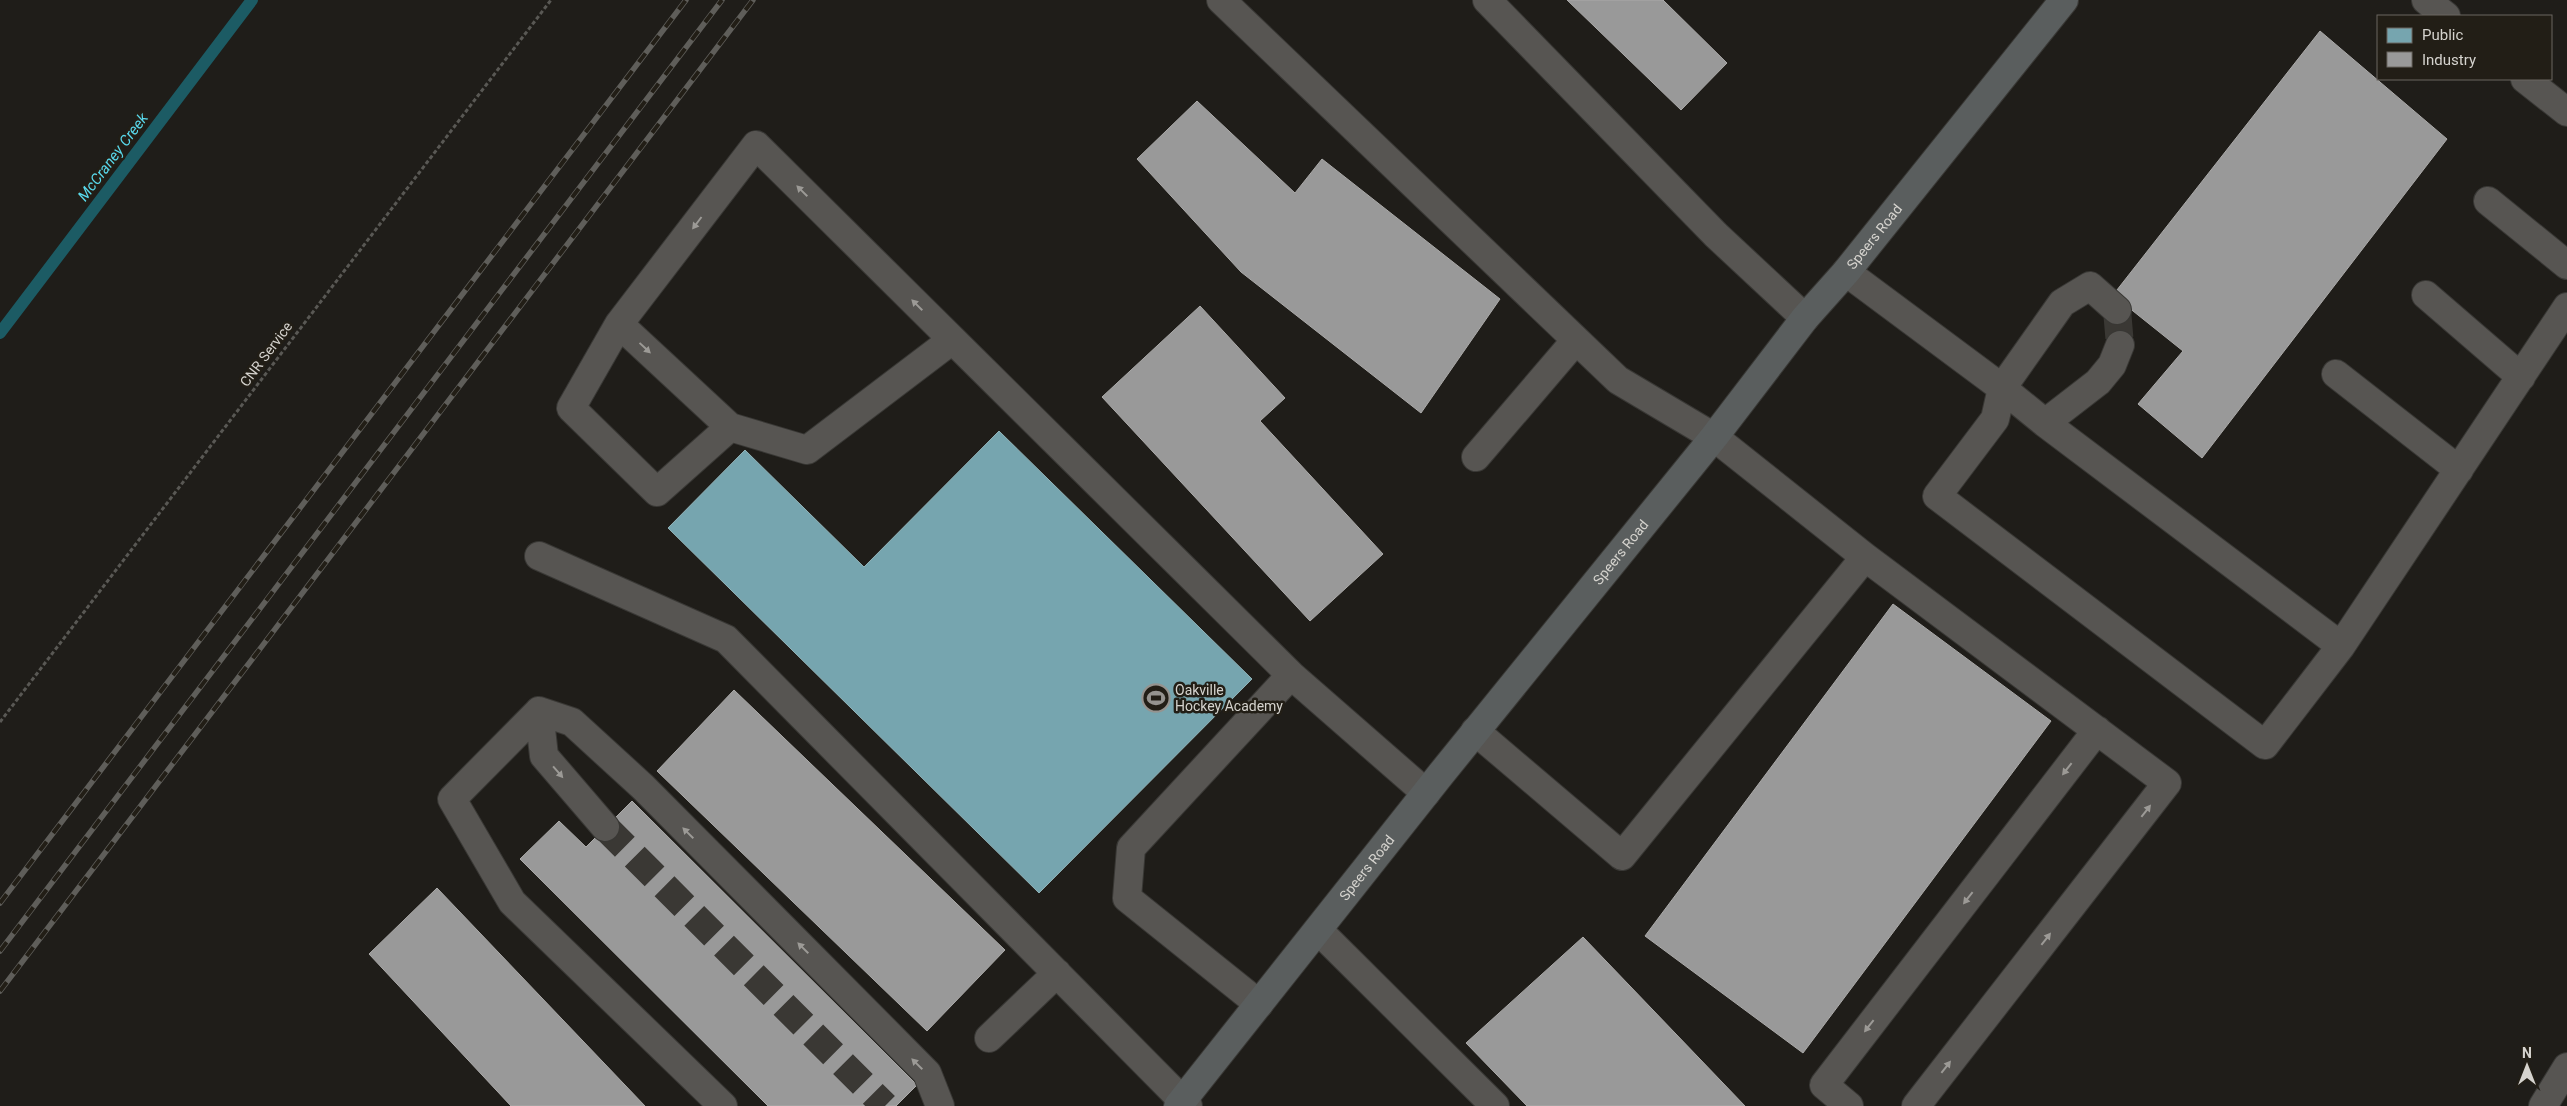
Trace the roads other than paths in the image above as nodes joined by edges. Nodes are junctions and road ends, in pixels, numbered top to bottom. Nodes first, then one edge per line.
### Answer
1 (1221, 0) edge
2 (1487, 0) edge
3 (2426, 0) edge
4 (2053, 4) edge
5 (2445, 15) edge
6 (2526, 80) edge
7 (2567, 112) edge
8 (2488, 201) dead end
9 (2567, 265) edge
10 (1846, 272) junction
11 (2426, 295) dead end
12 (2567, 307) edge
13 (2118, 310) tunnel mouth
14 (1805, 318) junction
15 (619, 324) junction
16 (952, 340) junction
17 (1576, 340) junction
18 (2120, 345) tunnel mouth
19 (2336, 374) dead end
20 (2520, 376) junction
21 (2002, 388) junction
22 (2045, 423) junction
23 (730, 427) junction
24 (1714, 437) junction
25 (1476, 457) dead end
26 (2459, 470) junction
27 (539, 556) dead end
28 (1865, 557) junction
29 (2341, 646) junction
30 (1291, 676) junction
31 (540, 711) junction
32 (2097, 730) junction
33 (1475, 731) junction
34 (1426, 793) junction
35 (605, 827) tunnel mouth
36 (1318, 930) junction
37 (1057, 973) junction
38 (1259, 1004) junction
39 (989, 1038) dead end
40 (2567, 1067) edge
41 (1183, 1104) edge
42 (723, 1106) edge
43 (940, 1106) edge
44 (1495, 1106) edge
45 (1849, 1106) edge
46 (1916, 1106) edge
47 (2543, 1106) edge

1 - 17 street
2 - 14 street
3 - 5 street
4 - 10 main road, Speers Road
6 - 7 street
8 - 9 street
10 - 14 main road, Speers Road
10 - 21 street
11 - 20 street
12 - 20 street
13 - 21 street
14 - 24 main road, Speers Road
16 -> 15 street
15 -> 23 street
15 - 23 street
16 - 23 street
16 - 30 street
17 - 24 street
17 - 25 street
18 - 22 street
19 - 26 street
20 - 26 street
21 - 22 street
21 - 29 street
22 - 29 street
24 - 28 street
24 - 33 main road, Speers Road
26 - 29 street
27 - 37 street
28 - 32 street
28 - 33 street
30 - 34 street
30 - 38 street
31 -> 35 street
31 - 42 street
43 -> 31 street
32 -> 45 street
46 -> 32 street
33 - 34 main road, Speers Road
34 - 36 main road, Speers Road
36 - 38 main road, Speers Road
36 - 44 street
37 - 39 street
37 - 41 street
38 - 41 main road, Speers Road
40 - 47 street

